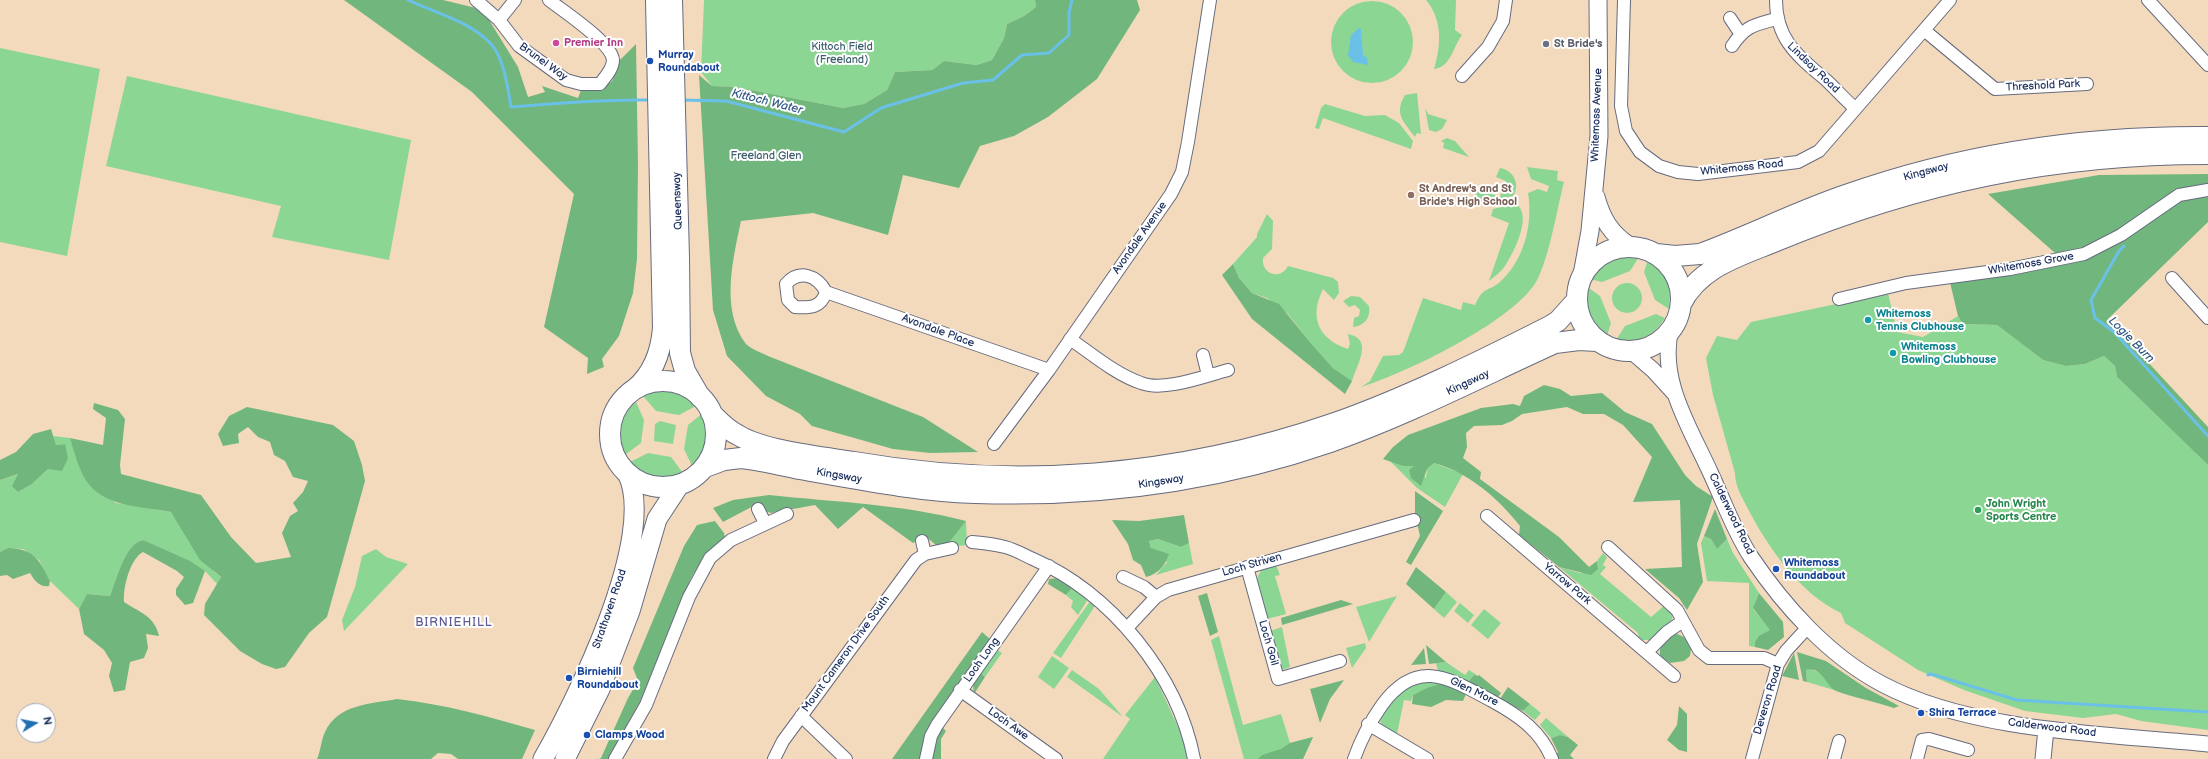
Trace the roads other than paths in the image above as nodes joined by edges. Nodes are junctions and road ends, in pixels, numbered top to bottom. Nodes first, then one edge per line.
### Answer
1 (476, 0) edge
2 (515, 0) edge
3 (549, 0) edge
4 (656, 0) edge
5 (672, 0) edge
6 (1210, 0) edge
7 (1506, 0) edge
8 (1598, 0) edge
9 (1624, 0) edge
10 (1776, 0) edge
11 (1950, 0) edge
12 (2148, 0) edge
13 (1730, 18) dead end
14 (499, 20) junction
15 (1776, 20) junction
16 (1924, 30) junction
17 (1740, 33) junction
18 (1732, 46) dead end
19 (666, 57) junction
20 (2208, 65) edge
21 (1462, 76) dead end
22 (2087, 84) dead end
23 (1855, 108) junction
24 (668, 130) junction
25 (2208, 137) edge
26 (2208, 154) edge
27 (1594, 181) junction
28 (2208, 190) edge
29 (1630, 246) junction
30 (1656, 254) junction
31 (1582, 275) junction
32 (2172, 278) dead end
33 (826, 292) dead end
34 (1839, 299) dead end
35 (1576, 301) junction
36 (1681, 304) junction
37 (2208, 318) edge
38 (1671, 329) junction
39 (1070, 339) junction
40 (1597, 341) junction
41 (1630, 351) junction
42 (1203, 356) dead end
43 (1049, 370) junction
44 (1228, 370) dead end
45 (1208, 375) junction
46 (635, 389) junction
47 (1674, 394) junction
48 (706, 405) junction
49 (994, 444) dead end
50 (705, 467) junction
51 (627, 473) junction
52 (680, 484) junction
53 (758, 509) dead end
54 (787, 514) dead end
55 (1487, 516) dead end
56 (1414, 520) dead end
57 (765, 523) junction
58 (922, 541) dead end
59 (972, 542) dead end
60 (1608, 547) dead end
61 (952, 548) dead end
62 (925, 554) junction
63 (1049, 566) junction
64 (1247, 567) junction
65 (1123, 577) dead end
66 (1156, 598) junction
67 (1683, 621) junction
68 (1808, 627) junction
69 (1127, 628) junction
70 (1647, 652) junction
71 (1340, 661) dead end
72 (1778, 664) junction
73 (1674, 676) dead end
74 (960, 690) junction
75 (801, 716) junction
76 (1368, 724) junction
77 (2046, 728) junction
78 (1839, 741) dead end
79 (2208, 744) edge
80 (1968, 750) dead end
81 (543, 759) edge
82 (565, 759) edge
83 (615, 759) edge
84 (774, 759) edge
85 (846, 759) edge
86 (926, 759) edge
87 (1056, 759) edge
88 (1194, 759) edge
89 (1354, 759) edge
90 (1427, 759) edge
91 (1552, 759) edge
92 (1752, 759) edge
93 (1834, 759) edge
94 (1917, 759) edge
95 (2044, 759) edge

1 - 14 street, Brunel Way
2 - 14 street
3 - 14 street, Brunel Way
4 - 19 highway, Queensway
5 - 19 highway, Queensway
6 - 39 street, Avondale Avenue
7 - 21 street
8 - 27 main road, Whitemoss Avenue
9 - 23 street, Whitemoss Road
10 - 15 street, Lindsay Road
11 - 16 street, Whitemoss Road
12 - 20 street
13 - 17 street
15 - 17 street
15 - 23 street, Lindsay Road
16 - 22 street, Threshold Park
16 - 23 street, Whitemoss Road
17 - 18 street
19 - 24 highway, Queensway
24 - 46 highway, Queensway
24 - 48 highway, Queensway
25 - 30 highway, Kingsway
26 - 36 highway, Kingsway
27 - 29 main road, Whitemoss Avenue
27 - 31 main road, Whitemoss Avenue
28 - 34 street, Whitemoss Grove
29 - 30 highway
29 - 31 highway
30 - 36 highway
31 - 35 highway
32 - 37 street
33 - 43 street, Avondale Place
35 - 40 highway
35 - 48 highway, Kingsway
36 - 38 highway
38 - 41 highway
38 - 47 street, Calderwood Road
39 - 43 street, Avondale Avenue
39 - 45 street
40 - 41 highway
40 - 50 highway, Kingsway
41 - 47 street, Calderwood Road
42 - 45 street
43 - 49 street, Avondale Avenue
44 - 45 street
46 - 48 highway
46 - 51 highway
47 - 68 street, Calderwood Road
48 - 50 highway
50 - 52 highway
51 - 52 highway
51 - 81 main road, Strathaven Road
52 - 82 main road, Strathaven Road
53 - 57 street
54 - 57 street
55 - 70 street, Yarrow Park
56 - 64 street, Loch Striven
57 - 83 street
58 - 62 street
59 - 63 street
60 - 67 street
61 - 62 street
62 - 75 street, Mount Cameron Drive South
63 - 69 street
63 - 74 street, Loch Long
64 - 66 street, Loch Striven
64 - 71 street, Loch Goil
65 - 66 street
66 - 69 street, Loch Striven
67 - 70 street
67 - 72 street
68 - 72 street, Deveron Road
68 - 77 street, Calderwood Road
69 - 88 street
70 - 73 street, Yarrow Park
72 - 92 street, Deveron Road
74 - 86 street, Loch Long
74 - 87 street, Loch Awe
75 - 84 street, Mount Cameron Drive South
75 - 85 street
76 - 89 street, Glen More
76 - 90 street
76 - 91 street, Glen More
77 - 79 street, Calderwood Road
77 - 95 street
78 - 93 street
80 - 94 street

